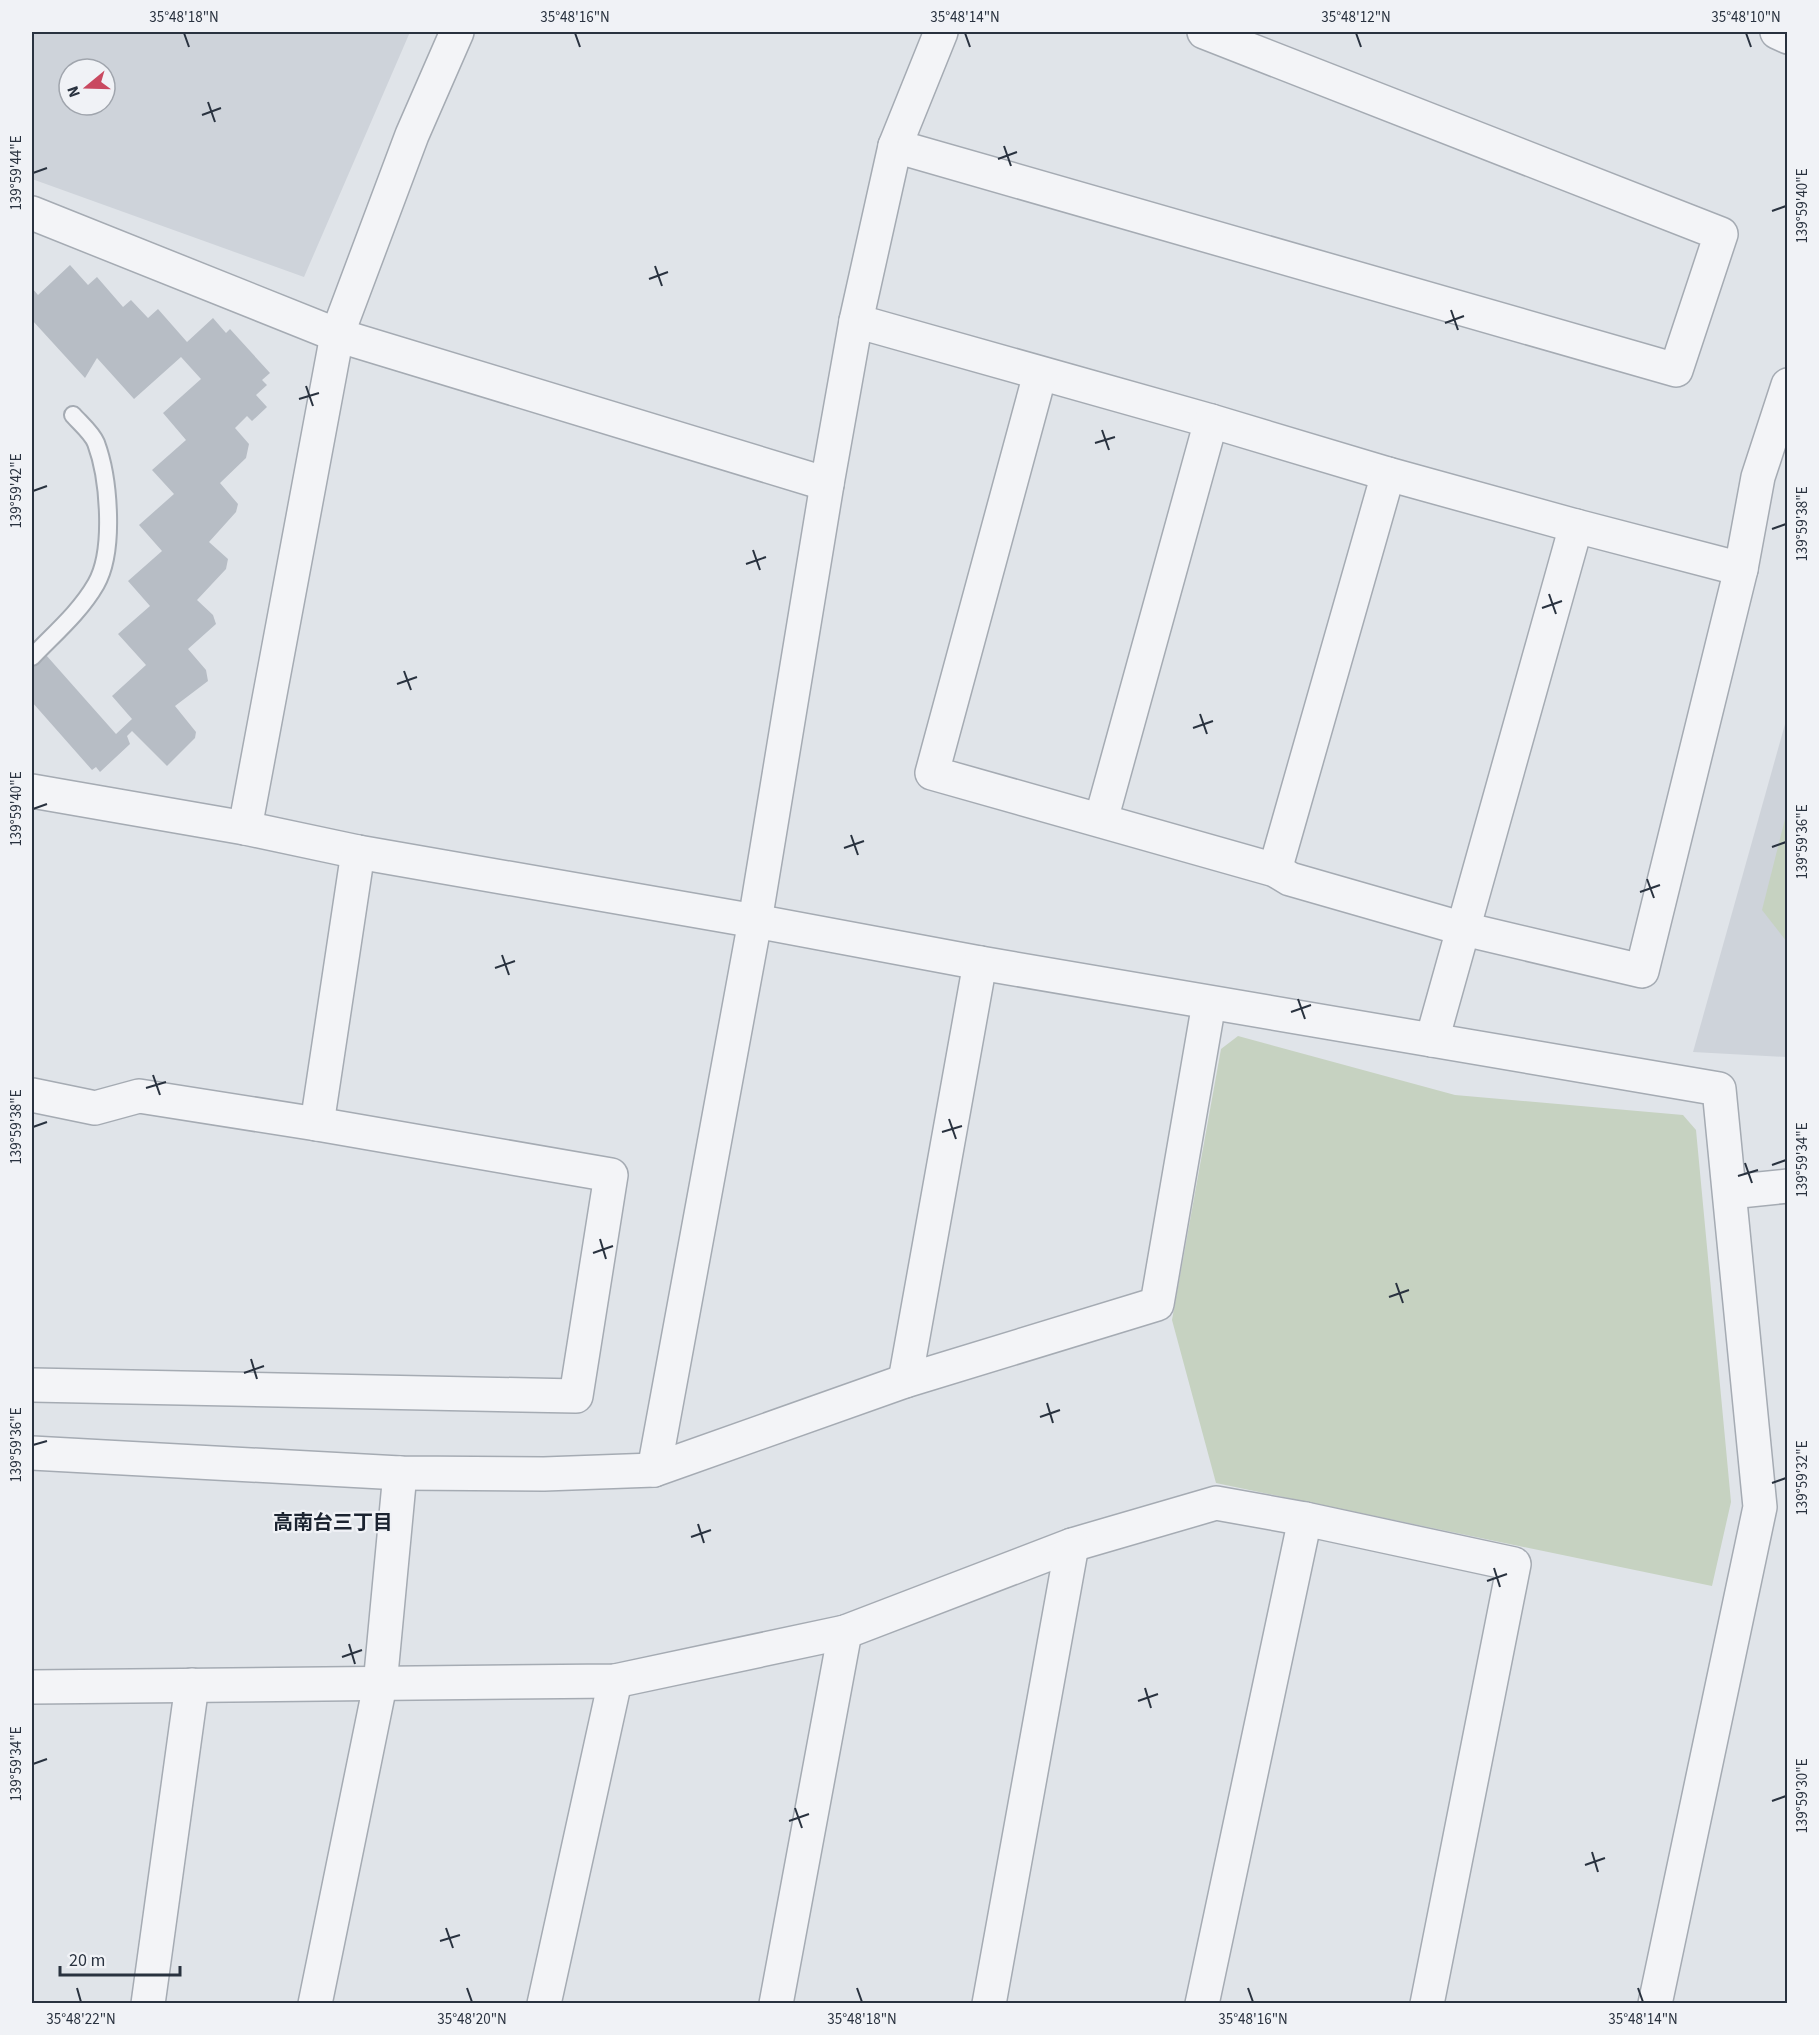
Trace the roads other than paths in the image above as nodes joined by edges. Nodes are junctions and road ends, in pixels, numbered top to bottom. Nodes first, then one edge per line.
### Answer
1 (457, 32) edge
2 (941, 32) edge
3 (1204, 32) edge
4 (1776, 32) edge
5 (1788, 37) edge
6 (895, 146) junction
7 (32, 213) edge
8 (856, 321) junction
9 (337, 335) junction
10 (1040, 374) junction
11 (1788, 385) edge
12 (73, 415) dead end
13 (1211, 421) junction
14 (1388, 474) junction
15 (826, 484) junction
16 (1576, 526) junction
17 (1741, 568) junction
18 (32, 657) edge
19 (32, 791) edge
20 (1101, 820) junction
21 (244, 828) junction
22 (358, 852) junction
23 (1275, 870) junction
24 (755, 921) junction
25 (1464, 929) junction
26 (980, 963) junction
27 (1209, 1003) junction
28 (1432, 1040) junction
29 (32, 1095) edge
30 (317, 1124) junction
31 (1788, 1186) edge
32 (1730, 1192) junction
33 (905, 1381) junction
34 (32, 1385) edge
35 (32, 1453) edge
36 (654, 1470) junction
37 (400, 1473) junction
38 (1774, 1510) edge
39 (1305, 1519) junction
40 (1072, 1545) junction
41 (845, 1632) junction
42 (615, 1681) junction
43 (192, 1684) junction
44 (380, 1685) junction
45 (32, 1687) edge
46 (148, 2004) edge
47 (315, 2004) edge
48 (544, 2004) edge
49 (776, 2004) edge
50 (989, 2004) edge
51 (1202, 2004) edge
52 (1427, 2004) edge
53 (1655, 2004) edge

1 - 9 street
2 - 6 street
3 - 6 street
4 - 5 street
6 - 8 street
7 - 9 street
8 - 10 street
8 - 15 street
9 - 15 street
9 - 21 street
10 - 13 street
10 - 20 street
11 - 17 street
12 - 18 lane
13 - 14 street
13 - 20 street
14 - 16 street
14 - 23 street
15 - 24 street
16 - 17 street
16 - 25 street
17 - 25 street
19 - 21 street
20 - 23 street
21 - 22 street
22 - 24 street
22 - 30 street
23 - 25 street
24 - 26 street
24 - 36 street
25 - 28 street
26 - 27 street
26 - 33 street
27 - 28 street
27 - 33 street
28 - 32 street
29 - 30 street
30 - 34 street
31 - 32 street
32 - 38 street
33 - 36 street
35 - 37 street
36 - 37 street
37 - 44 street
38 - 53 street
39 - 40 street
39 - 51 street
39 - 52 street
40 - 41 street
40 - 50 street
41 - 42 street
41 - 49 street
42 - 44 street
42 - 48 street
43 - 44 street
43 - 45 street
43 - 46 street
44 - 47 street

